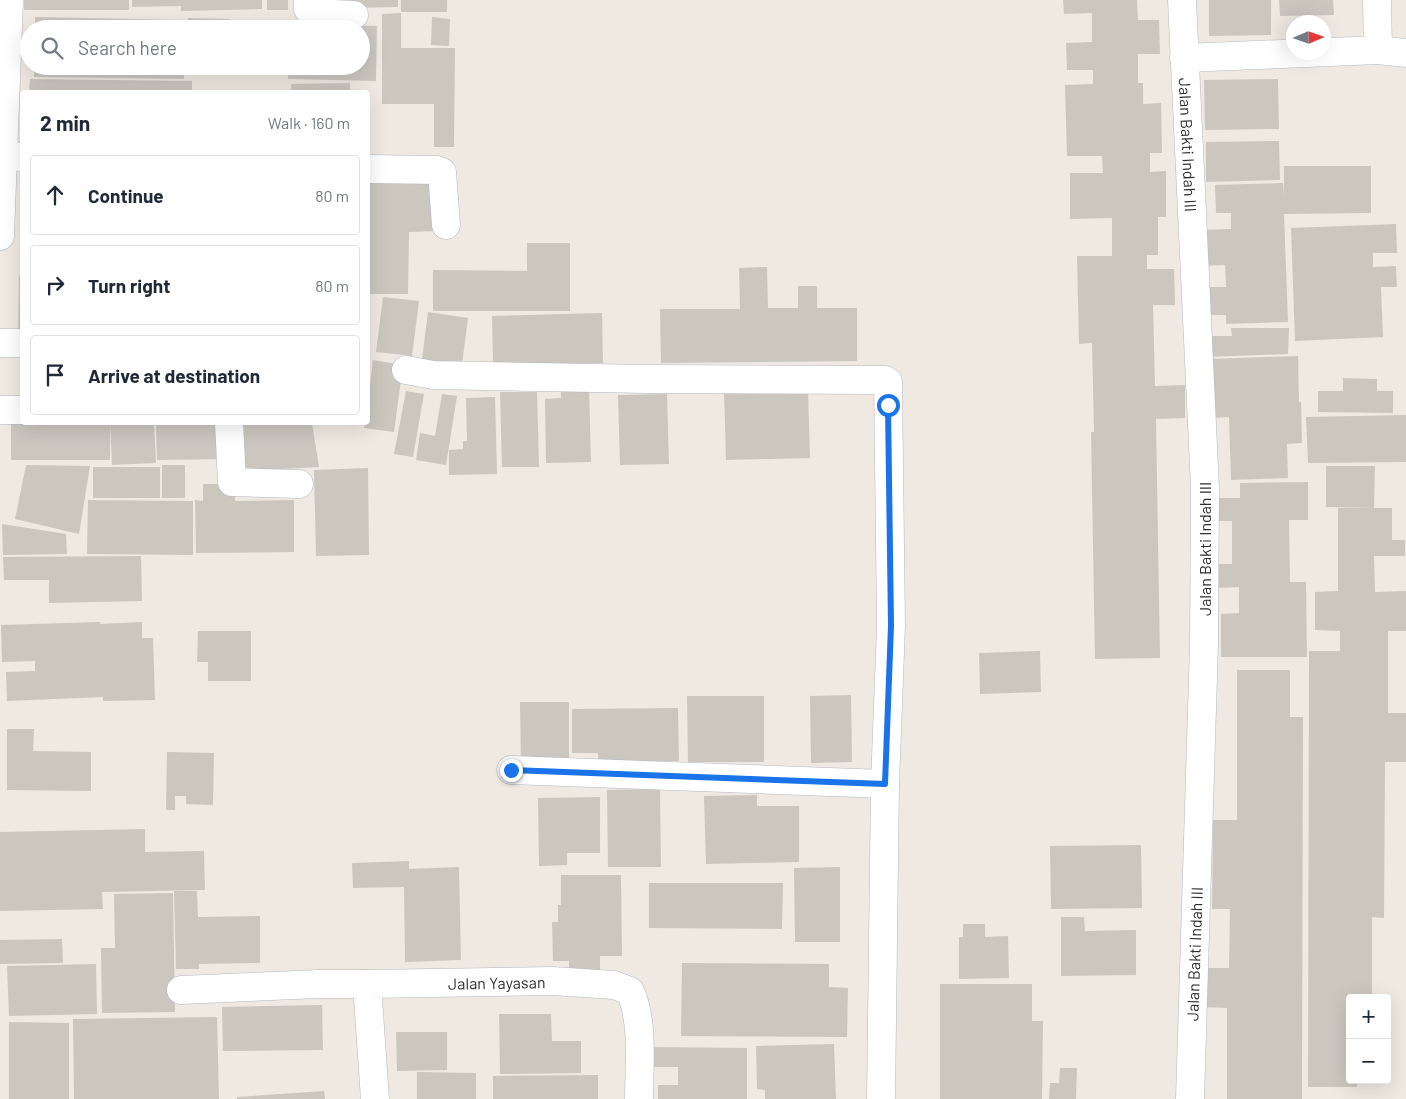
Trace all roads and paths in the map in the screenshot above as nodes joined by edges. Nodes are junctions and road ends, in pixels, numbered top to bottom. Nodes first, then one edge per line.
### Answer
1 (9, 0) edge
2 (308, 0) edge
3 (1182, 0) edge
4 (1377, 0) edge
5 (354, 15) dead end
6 (1378, 50) junction
7 (1406, 53) edge
8 (1184, 58) junction
9 (13, 157) edge
10 (370, 169) edge
11 (446, 224) dead end
12 (0, 236) edge
13 (0, 343) edge
14 (20, 344) edge
15 (406, 370) dead end
16 (0, 410) edge
17 (20, 410) edge
18 (229, 425) edge
19 (299, 484) dead end
20 (511, 770) dead end
21 (885, 784) junction
22 (367, 984) junction
23 (181, 990) dead end
24 (375, 1099) edge
25 (639, 1099) edge
26 (881, 1099) edge
27 (1190, 1099) edge

1 - 9 street
2 - 5 street
3 - 8 street, Jalan Bakti Indah III
4 - 6 street
6 - 7 street
6 - 8 street
8 - 27 street, Jalan Bakti Indah III
9 - 12 street
10 - 11 street
13 - 14 street
15 - 21 street
16 - 17 street
18 - 19 street
20 - 21 street
21 - 26 street
22 - 23 street
22 - 24 street
22 - 25 street, Jalan Yayasan

